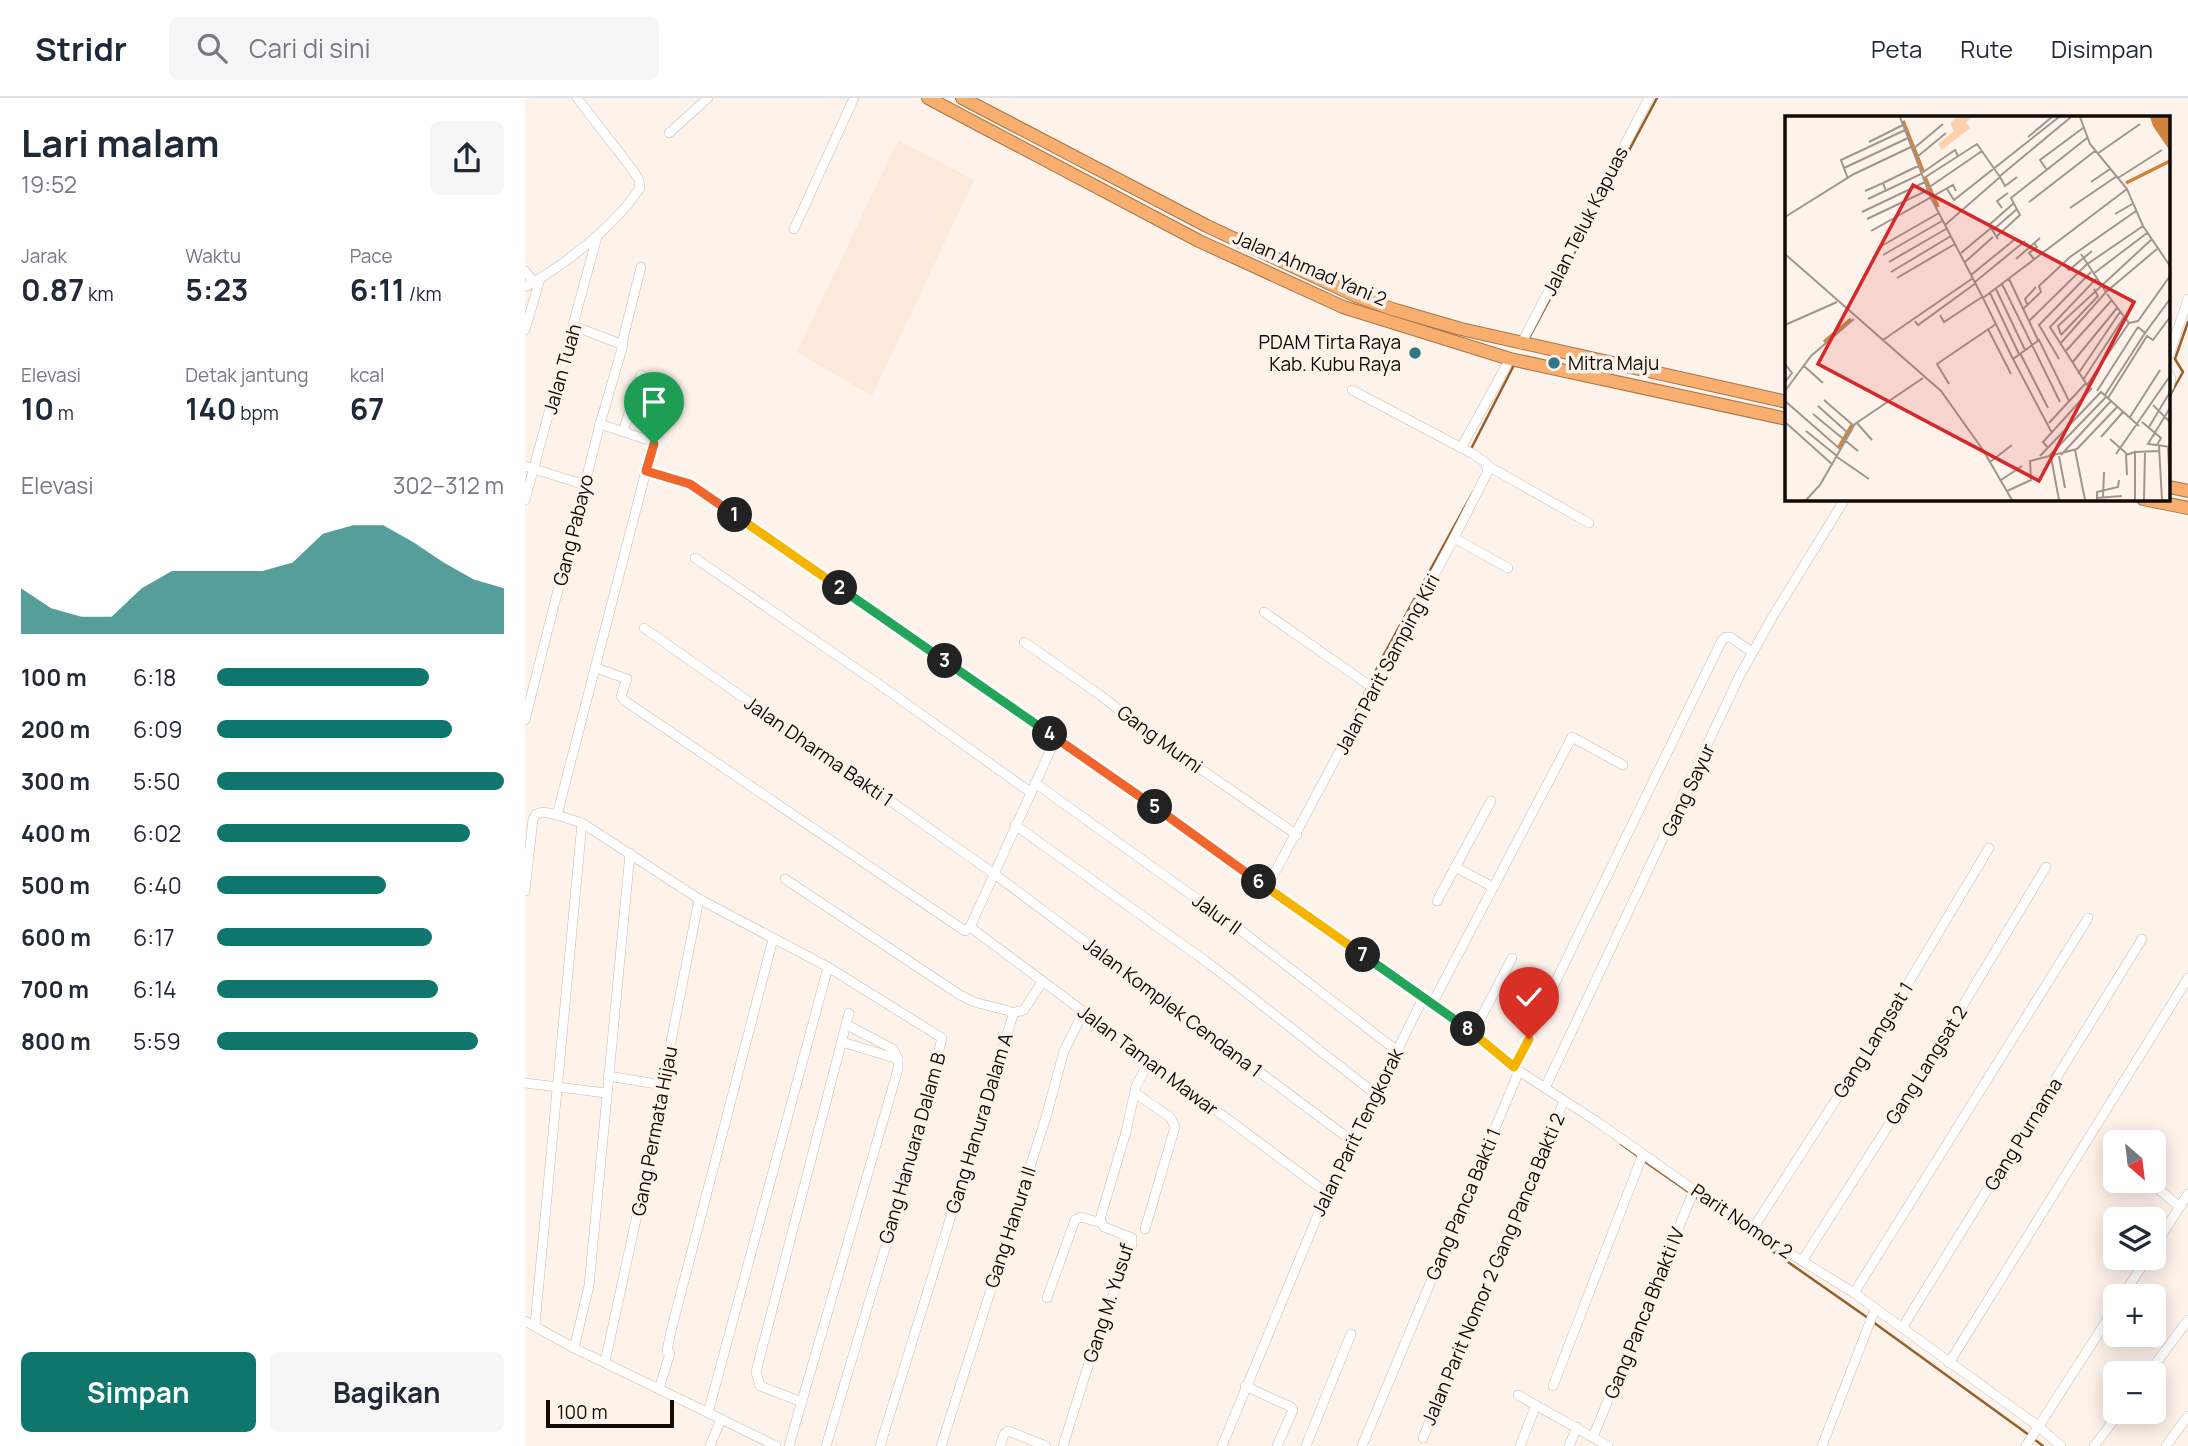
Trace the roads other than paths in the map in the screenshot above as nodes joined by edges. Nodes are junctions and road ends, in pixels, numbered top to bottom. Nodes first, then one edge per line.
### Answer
1 (577, 98) edge
2 (708, 98) edge
3 (854, 98) edge
4 (928, 98) edge
5 (962, 98) edge
6 (1649, 98) edge
7 (669, 133) dead end
8 (794, 229) dead end
9 (597, 237) junction
10 (642, 267) dead end
11 (525, 271) edge
12 (533, 283) edge
13 (2188, 299) edge
14 (574, 326) junction
15 (525, 330) edge
16 (621, 342) junction
17 (1525, 345) junction
18 (2171, 349) edge
19 (1515, 360) junction
20 (641, 375) dead end
21 (1352, 390) dead end
22 (1767, 398) junction
23 (1785, 402) edge
24 (1763, 413) junction
25 (1785, 418) edge
26 (600, 424) junction
27 (623, 432) junction
28 (1467, 451) junction
29 (1486, 466) junction
30 (529, 467) edge
31 (646, 471) junction
32 (585, 485) junction
33 (525, 500) edge
34 (1844, 500) edge
35 (2148, 500) edge
36 (2188, 508) edge
37 (1589, 523) dead end
38 (1454, 538) junction
39 (695, 558) dead end
40 (1508, 568) dead end
41 (1264, 612) dead end
42 (644, 628) dead end
43 (1024, 642) dead end
44 (1752, 652) junction
45 (596, 668) junction
46 (1369, 685) junction
47 (525, 720) edge
48 (1056, 738) junction
49 (1623, 765) dead end
50 (1035, 783) junction
51 (1030, 792) junction
52 (1491, 802) dead end
53 (557, 815) junction
54 (531, 817) edge
55 (582, 823) junction
56 (1014, 825) junction
57 (1297, 835) junction
58 (1989, 848) dead end
59 (630, 853) junction
60 (1455, 867) junction
61 (2046, 867) dead end
62 (993, 873) junction
63 (785, 879) dead end
64 (1267, 887) junction
65 (1493, 887) junction
66 (525, 891) edge
67 (699, 899) junction
68 (1437, 901) dead end
69 (2088, 918) dead end
70 (970, 926) junction
71 (773, 939) junction
72 (2143, 939) dead end
73 (1512, 958) dead end
74 (828, 967) junction
75 (2188, 978) edge
76 (1042, 982) junction
77 (1423, 998) junction
78 (1432, 1004) junction
79 (1084, 1011) junction
80 (849, 1013) dead end
81 (1012, 1013) junction
82 (847, 1025) junction
83 (1473, 1033) junction
84 (842, 1042) junction
85 (1396, 1050) junction
86 (898, 1059) junction
87 (1150, 1060) junction
88 (1517, 1069) junction
89 (608, 1076) junction
90 (525, 1083) edge
91 (663, 1084) junction
92 (556, 1087) junction
93 (1545, 1088) junction
94 (606, 1093) junction
95 (1135, 1093) junction
96 (1374, 1093) junction
97 (1564, 1101) junction
98 (1352, 1141) junction
99 (1643, 1154) junction
100 (1694, 1190) junction
101 (1327, 1193) junction
102 (2164, 1194) edge
103 (2188, 1194) edge
104 (2180, 1207) junction
105 (1101, 1223) junction
106 (1145, 1229) dead end
107 (2166, 1229) edge
108 (1752, 1230) junction
109 (1802, 1261) junction
110 (1853, 1293) junction
111 (1047, 1298) dead end
112 (1872, 1316) junction
113 (2188, 1320) edge
114 (525, 1321) edge
115 (535, 1325) junction
116 (2103, 1326) edge
117 (1902, 1328) junction
118 (1351, 1334) dead end
119 (574, 1348) junction
120 (2158, 1361) edge
121 (605, 1362) junction
122 (1949, 1363) junction
123 (1245, 1386) junction
124 (1553, 1386) dead end
125 (659, 1389) junction
126 (1518, 1395) dead end
127 (802, 1402) junction
128 (1536, 1405) junction
129 (708, 1413) junction
130 (2188, 1416) edge
131 (721, 1419) junction
132 (2111, 1424) edge
133 (1577, 1427) junction
134 (2038, 1427) junction
135 (1593, 1437) junction
136 (1423, 1438) dead end
137 (710, 1446) edge
138 (776, 1446) edge
139 (789, 1446) edge
140 (826, 1446) edge
141 (880, 1446) edge
142 (941, 1446) edge
143 (1000, 1446) edge
144 (1046, 1446) edge
145 (1063, 1446) edge
146 (1222, 1446) edge
147 (1277, 1446) edge
148 (1306, 1446) edge
149 (1362, 1446) edge
150 (1520, 1446) edge
151 (1569, 1446) edge
152 (1608, 1446) edge
153 (1822, 1446) edge
154 (2026, 1446) edge
155 (2061, 1446) edge
156 (2094, 1446) edge
157 (2166, 1446) edge

1 - 9 street
2 - 7 street
3 - 8 street
4 - 19 highway, Jalan Ahmad Yani 2
5 - 17 highway, Jalan Ahmad Yani 2
6 - 17 street, Jalan Teluk Kapuas
9 - 12 street
9 - 14 street, Jalan Tuah
10 - 16 street, Gang Pabayo
11 - 12 street
12 - 15 street
13 - 18 street
14 - 16 street
14 - 30 street, Jalan Tuah
16 - 26 street, Gang Pabayo
17 - 22 highway, Jalan Ahmad Yani 2
19 - 24 highway, Jalan Ahmad Yani 2
19 - 28 street
20 - 27 street
21 - 28 street
22 - 23 highway, Jalan Ahmad Yani 2
22 - 24 highway
24 - 25 highway, Jalan Ahmad Yani 2
26 - 27 street
26 - 32 street, Gang Pabayo
27 - 31 street
28 - 29 street
29 - 37 street
29 - 38 street, Jalan Parit Samping Kiri
30 - 32 street
30 - 33 street, Jalan Tuah
31 - 45 street
31 - 48 street
32 - 47 street, Gang Pabayo
34 - 44 street, Gang Sayur
35 - 36 highway
38 - 40 street
38 - 46 street, Jalan Parit Samping Kiri
39 - 51 street
41 - 46 street
42 - 62 street, Jalan Dharma Bakti 1
43 - 57 street, Gang Murni
44 - 88 street, Gang Panca Bakti 1
44 - 93 street, Gang Sayur
45 - 53 street
45 - 70 street, Jalan Taman Mawar
46 - 57 street, Jalan Parit Samping Kiri
48 - 50 street
48 - 64 street
49 - 65 street
50 - 51 street
50 - 85 street, Jalur II
51 - 56 street
52 - 60 street
53 - 54 street, Gang Hanuara Dalam B
53 - 55 street, Gang Hanuara Dalam B
54 - 66 street
55 - 59 street, Gang Hanuara Dalam B
55 - 92 street
56 - 62 street
56 - 96 street
57 - 64 street, Jalan Parit Samping Kiri
58 - 108 street, Gang Langsat 1
59 - 67 street, Gang Hanuara Dalam B
59 - 89 street
60 - 65 street
60 - 68 street
61 - 109 street, Gang Langsat 2
62 - 70 street
62 - 98 street, Jalan Komplek Cendana 1
63 - 81 street, Gang Hanura Dalam A
64 - 77 street
65 - 78 street
67 - 71 street, Gang Hanuara Dalam B
67 - 91 street, Gang Permata Hijau
69 - 110 street
70 - 76 street, Jalan Taman Mawar
71 - 74 street, Gang Hanuara Dalam B
71 - 125 street
72 - 117 street, Gang Purnama
73 - 83 street
74 - 129 street
74 - 140 street, Gang Hanuara Dalam B
75 - 122 street
76 - 79 street, Jalan Taman Mawar
76 - 81 street
77 - 78 street, Parit Nomor 2
77 - 85 street, Jalan Parit Tengkorak
78 - 83 street, Parit Nomor 2
79 - 87 street, Jalan Taman Mawar
79 - 142 street, Gang Hanura II
80 - 82 street
81 - 141 street, Gang Hanura Dalam A
82 - 84 street
82 - 86 street
83 - 88 street, Parit Nomor 2
84 - 86 street
84 - 127 street
85 - 96 street, Jalan Parit Tengkorak
86 - 127 street
87 - 95 street, Gang M. Yusuf
87 - 101 street, Jalan Taman Mawar
88 - 93 street, Parit Nomor 2
88 - 149 street, Gang Panca Bakti 1
89 - 91 street
89 - 94 street
90 - 92 street
91 - 121 street, Gang Permata Hijau
92 - 94 street
92 - 115 street
93 - 97 street, Parit Nomor 2
94 - 119 street
95 - 105 street, Gang M. Yusuf
95 - 106 street
96 - 98 street, Jalan Parit Tengkorak
97 - 99 street, Parit Nomor 2
97 - 136 street, Jalan Parit Nomor 2 Gang Panca Bakti 2
98 - 101 street, Jalan Parit Tengkorak
99 - 100 street, Parit Nomor 2
99 - 124 street
100 - 108 street, Parit Nomor 2
100 - 135 street, Gang Panca Bhakti IV
101 - 123 street, Jalan Parit Tengkorak
102 - 104 street
103 - 104 street
104 - 107 street
105 - 111 street
105 - 145 street, Gang M. Yusuf
108 - 109 street, Parit Nomor 2
109 - 110 street, Parit Nomor 2
110 - 112 street, Parit Nomor 2
112 - 117 street, Parit Nomor 2
112 - 153 street
113 - 120 street
114 - 115 street
115 - 119 street
116 - 134 street
117 - 122 street, Parit Nomor 2
118 - 148 street
119 - 121 street
121 - 125 street
122 - 134 street, Parit Nomor 2
123 - 146 street, Jalan Parit Tengkorak
123 - 147 street
125 - 129 street
126 - 128 street
127 - 139 street
128 - 133 street
128 - 150 street
129 - 131 street
130 - 157 street
131 - 137 street
131 - 138 street
132 - 156 street
133 - 135 street
133 - 151 street
134 - 154 street
134 - 155 street, Parit Nomor 2
135 - 152 street
143 - 144 street

